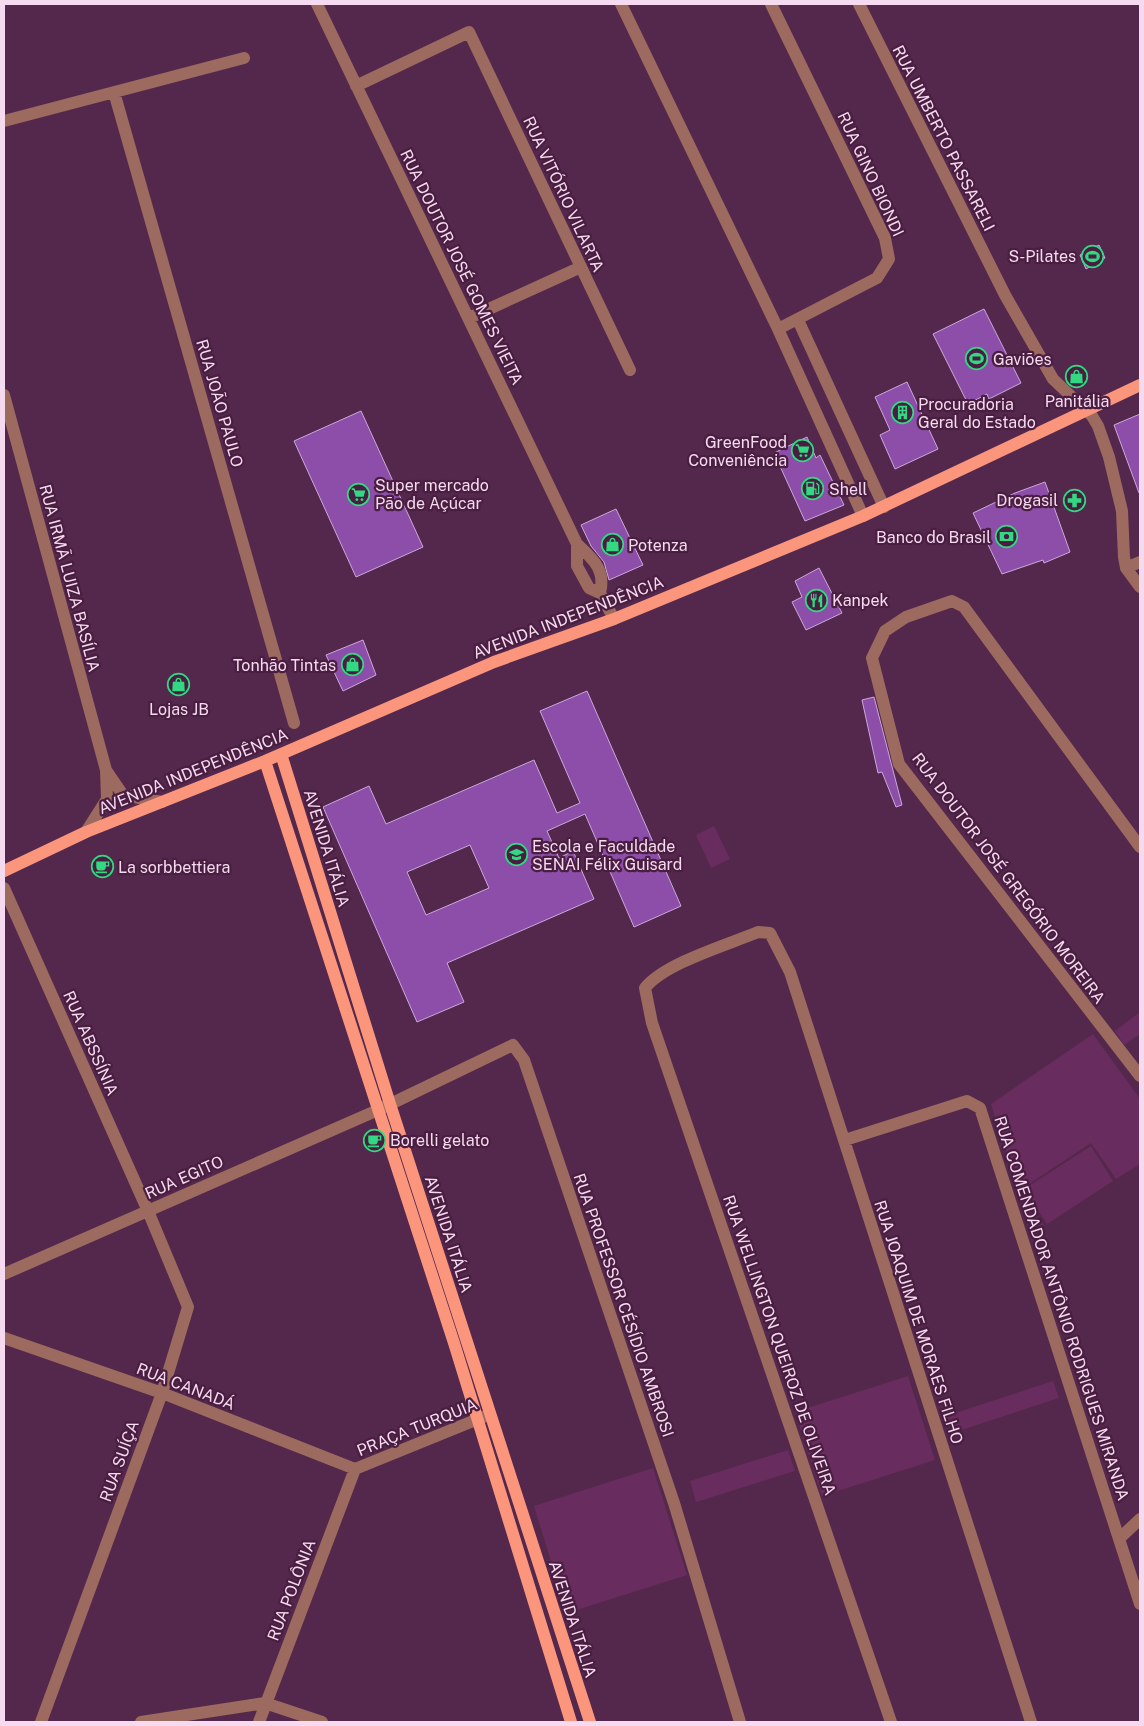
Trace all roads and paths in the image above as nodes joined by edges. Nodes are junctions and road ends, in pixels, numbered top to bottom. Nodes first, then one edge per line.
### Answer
1 (317, 4) edge
2 (621, 4) edge
3 (772, 4) edge
4 (859, 4) edge
5 (244, 58) dead end
6 (356, 86) junction
7 (114, 92) junction
8 (4, 122) edge
9 (581, 267) junction
10 (469, 318) junction
11 (798, 320) junction
12 (778, 330) junction
13 (630, 370) dead end
14 (1140, 385) edge
15 (4, 395) edge
16 (1086, 409) junction
17 (884, 507) junction
18 (863, 516) junction
19 (1140, 562) edge
20 (1126, 568) junction
21 (1140, 588) edge
22 (614, 619) junction
23 (294, 723) dead end
24 (281, 754) junction
25 (265, 761) junction
26 (106, 770) junction
27 (162, 802) junction
28 (86, 832) junction
29 (1140, 847) edge
30 (4, 871) edge
31 (4, 888) edge
32 (652, 980) joint
33 (1140, 1076) edge
34 (384, 1107) junction
35 (844, 1140) junction
36 (148, 1211) junction
37 (4, 1274) edge
38 (4, 1338) edge
39 (162, 1393) junction
40 (490, 1414) junction
41 (478, 1420) junction
42 (355, 1469) junction
43 (1140, 1519) edge
44 (1120, 1538) junction
45 (1140, 1604) edge
46 (265, 1703) junction
47 (41, 1722) edge
48 (141, 1722) edge
49 (259, 1722) edge
50 (322, 1722) edge
51 (571, 1722) edge
52 (590, 1722) edge
53 (740, 1722) edge
54 (890, 1722) edge
55 (1031, 1722) edge

1 - 6 street, RUA DOUTOR JOSÉ GOMES VIEITA
2 - 12 street
3 - 11 street, RUA GINO BIONDI
4 - 16 street, RUA UMBERTO PASSARELI
5 - 7 street
6 - 9 street, RUA VITÓRIO VILARTA
6 - 10 street, RUA DOUTOR JOSÉ GOMES VIEITA
7 - 8 street
7 - 23 street, RUA JOÃO PAULO
9 - 10 street
9 - 13 street, RUA VITÓRIO VILARTA
10 - 22 street, RUA DOUTOR JOSÉ GOMES VIEITA
11 - 12 street, RUA GINO BIONDI
11 - 17 street
12 - 18 street
14 - 16 main road, AVENIDA INDEPENDÊNCIA
15 - 26 street, RUA IRMÃ LUIZA BASÍLIA
16 - 17 main road, AVENIDA INDEPENDÊNCIA
16 - 20 street, RUA UMBERTO PASSARELI
17 - 18 main road, AVENIDA INDEPENDÊNCIA
18 - 22 main road, AVENIDA INDEPENDÊNCIA
19 - 20 street
20 - 21 street
22 - 24 main road, AVENIDA INDEPENDÊNCIA
24 - 25 main road, AVENIDA INDEPENDÊNCIA
24 - 34 main road, AVENIDA ITÁLIA
25 - 27 main road, AVENIDA INDEPENDÊNCIA
25 - 34 main road, AVENIDA ITÁLIA
26 - 27 street, RUA IRMÃ LUIZA BASÍLIA
26 - 28 street, RUA IRMÃ LUIZA BASÍLIA
27 - 28 main road, AVENIDA INDEPENDÊNCIA
28 - 30 main road, AVENIDA INDEPENDÊNCIA
29 - 33 street, RUA DOUTOR JOSÉ GREGÓRIO MOREIRA
31 - 36 street, RUA ABSSÍNIA
32 - 35 street, RUA JOAQUIM DE MORAES FILHO
32 - 54 street, RUA WELLINGTON QUEIROZ DE OLIVEIRA
34 - 36 street, RUA EGITO
34 - 40 main road, AVENIDA ITÁLIA
34 - 41 main road, AVENIDA ITÁLIA
34 - 53 street, RUA PROFESSOR CÉSÍDIO AMBROSI
35 - 44 street, RUA COMENDADOR ANTÔNIO RODRIGUES MIRANDA
35 - 55 street, RUA JOAQUIM DE MORAES FILHO
36 - 37 street, RUA EGITO
36 - 39 street, RUA SUÍÇA
38 - 39 street, RUA CANADÁ
39 - 42 street, RUA CANADÁ
39 - 47 street, RUA SUÍÇA
40 - 41 street, PRAÇA TURQUIA
40 - 52 main road, AVENIDA ITÁLIA
41 - 42 street, PRAÇA TURQUIA
41 - 51 main road, AVENIDA ITÁLIA
42 - 46 street, RUA POLÔNIA
43 - 44 street
44 - 45 street, RUA COMENDADOR ANTÔNIO RODRIGUES MIRANDA
46 - 48 street
46 - 49 street, RUA POLÔNIA
46 - 50 street

